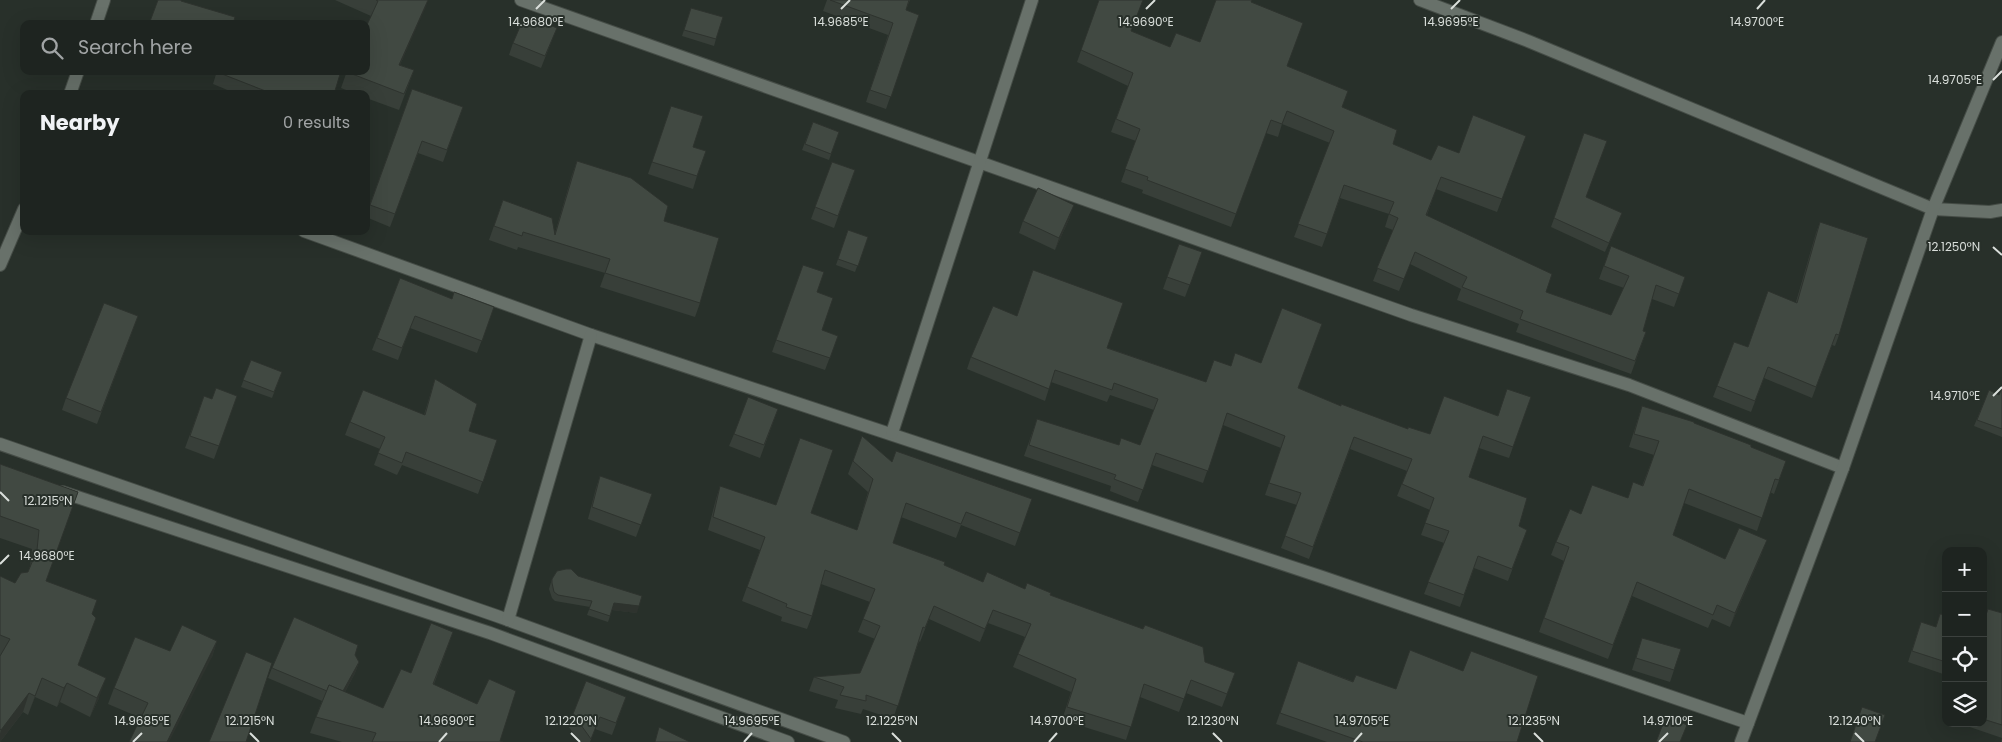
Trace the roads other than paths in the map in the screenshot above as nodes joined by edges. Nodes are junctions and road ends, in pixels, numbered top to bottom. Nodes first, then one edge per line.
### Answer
1 (104, 0) edge
2 (520, 0) edge
3 (1032, 0) edge
4 (1420, 0) edge
5 (97, 20) edge
6 (2002, 42) edge
7 (77, 75) edge
8 (71, 90) edge
9 (978, 163) junction
10 (1933, 210) junction
11 (2002, 210) edge
12 (20, 218) edge
13 (315, 235) edge
14 (0, 265) edge
15 (591, 335) junction
16 (892, 433) junction
17 (0, 444) edge
18 (1843, 468) junction
19 (47, 487) edge
20 (508, 620) junction
21 (1748, 723) junction
22 (788, 742) edge
23 (844, 742) edge
24 (1741, 742) edge

1 - 5 street
2 - 9 street
3 - 9 street
4 - 10 street
6 - 10 street
7 - 8 street
9 - 16 street
9 - 18 street
10 - 11 street
10 - 18 street
12 - 14 street
13 - 15 street
15 - 16 street
15 - 20 street
16 - 21 street
17 - 20 street
18 - 21 street
19 - 22 street
20 - 23 street
21 - 24 street

